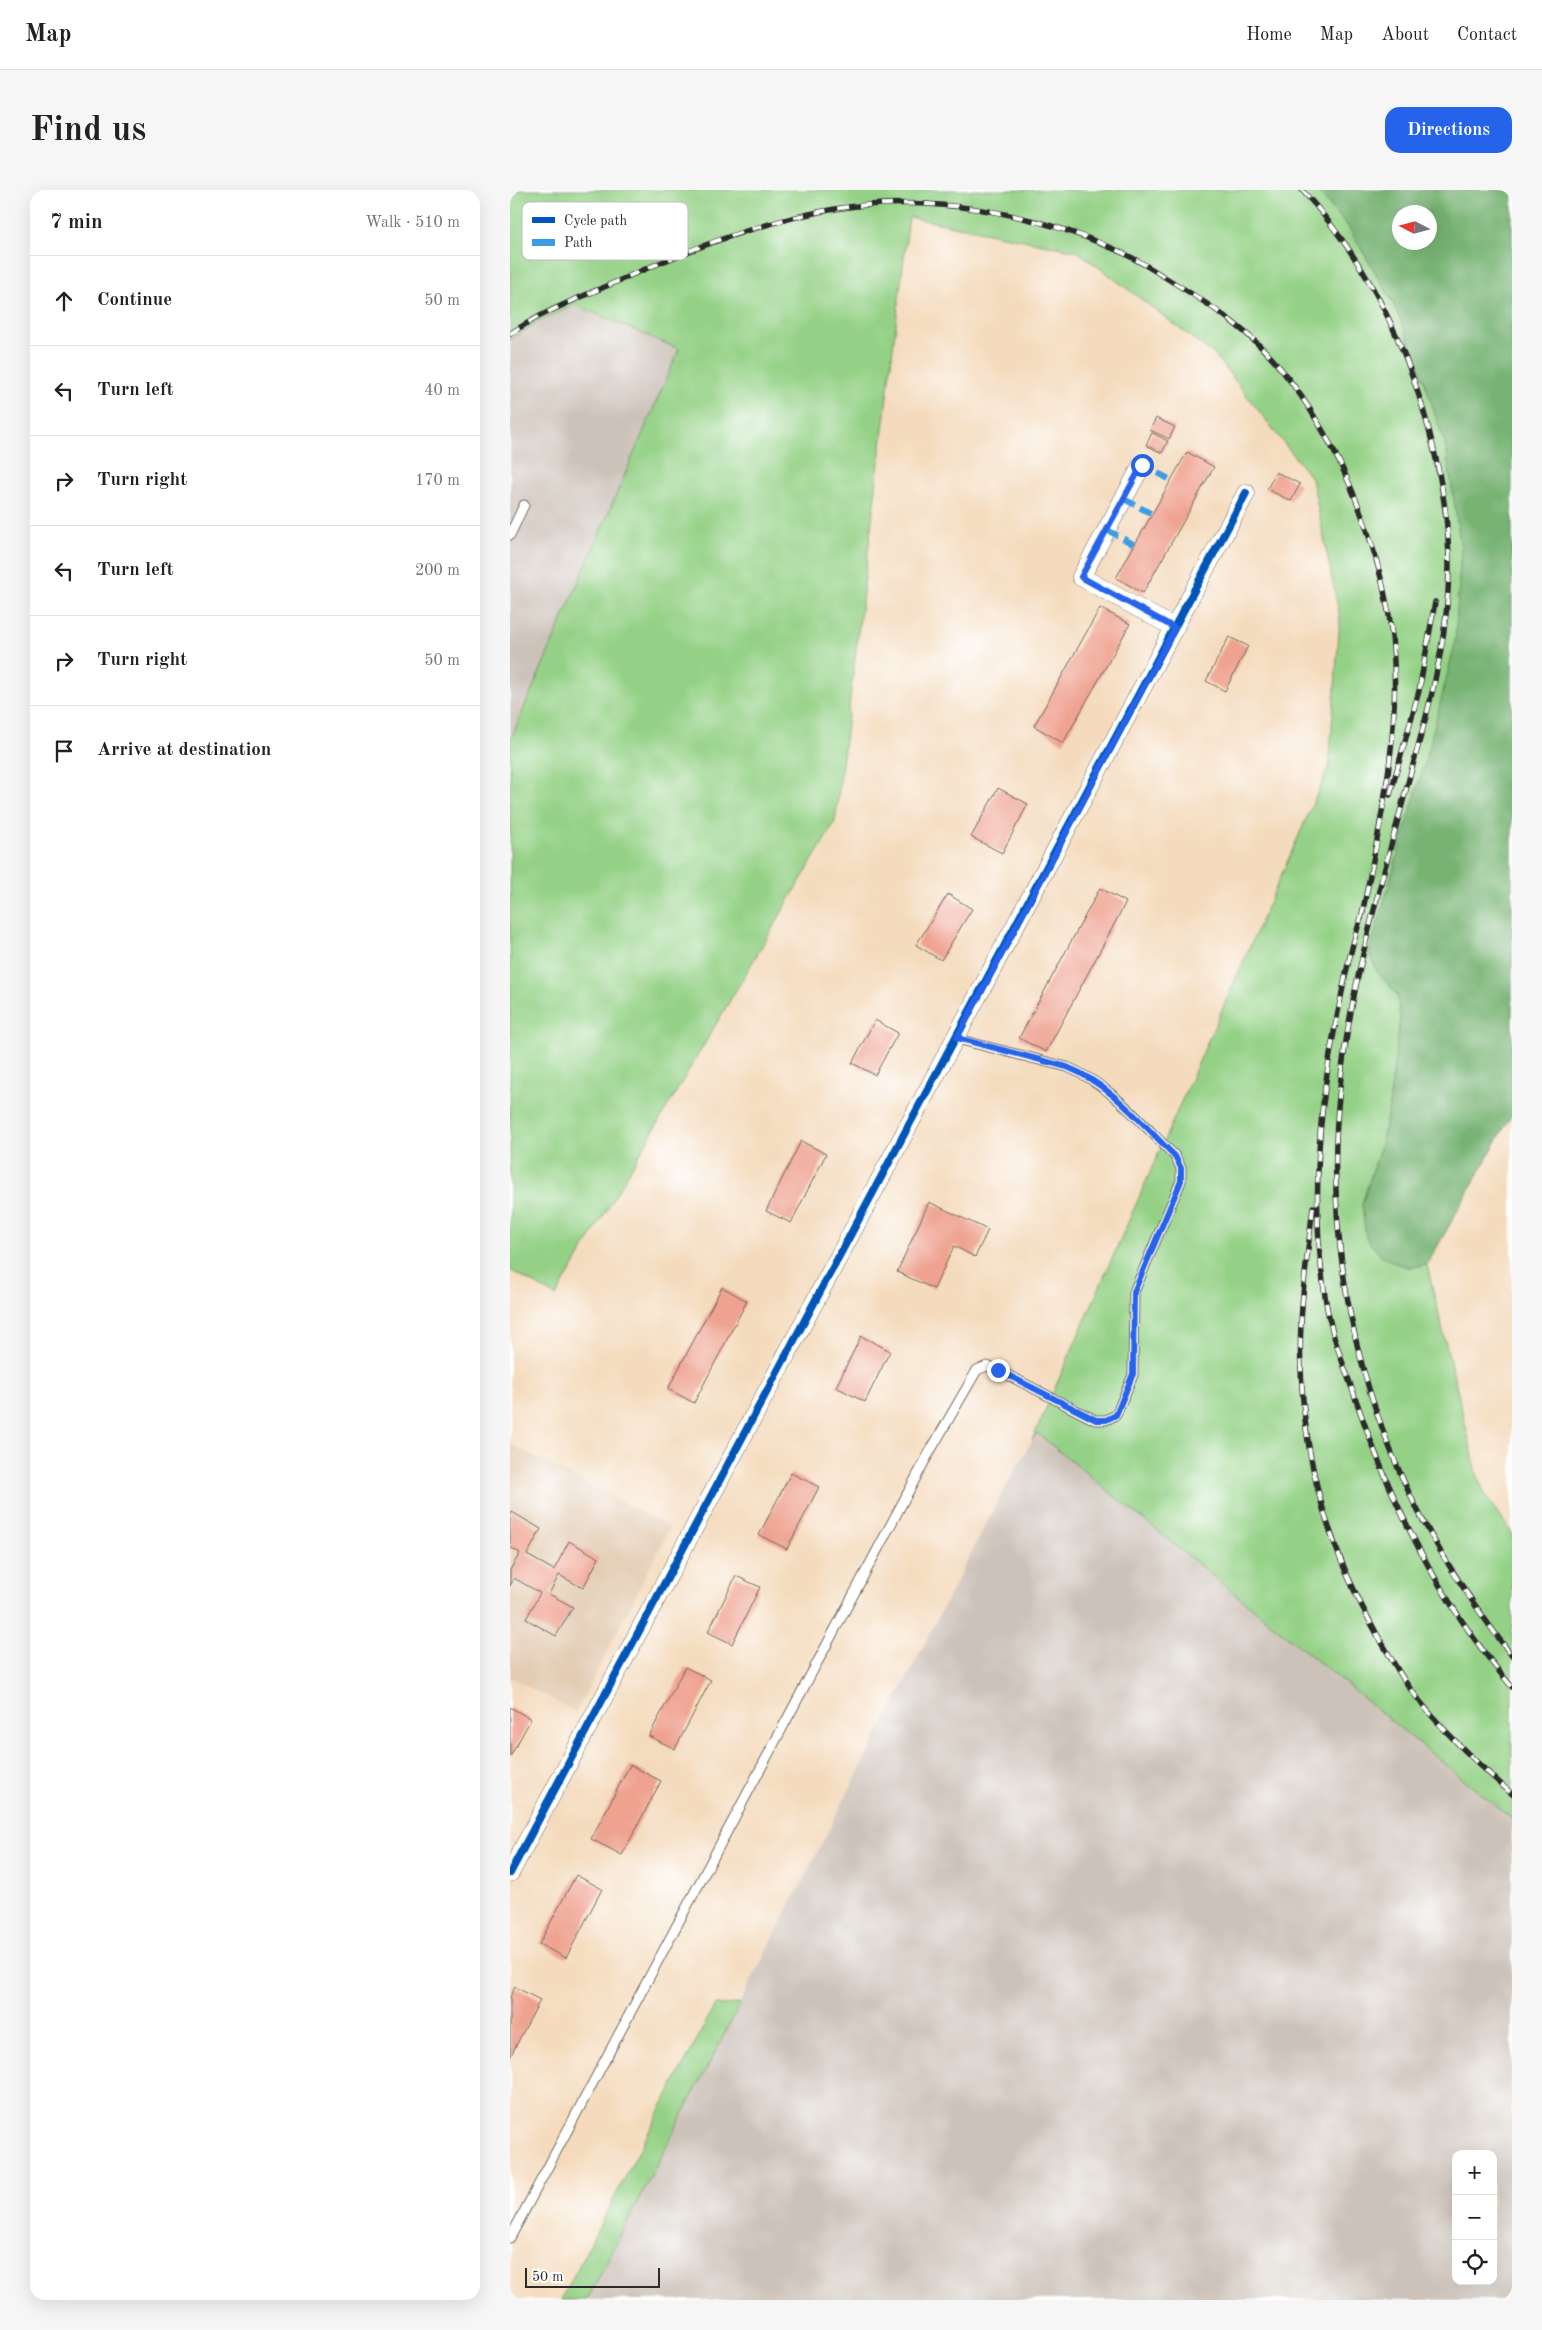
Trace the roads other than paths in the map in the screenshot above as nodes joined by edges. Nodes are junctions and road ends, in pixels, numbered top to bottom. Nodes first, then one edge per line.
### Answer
1 (1142, 465) dead end
2 (1246, 493) dead end
3 (524, 505) dead end
4 (510, 535) edge
5 (1175, 628) junction
6 (957, 1038) junction
7 (510, 1873) edge
8 (510, 2238) edge

1 - 5 street
2 - 5 street
3 - 4 lane
5 - 6 street
6 - 7 street
6 - 8 lane

